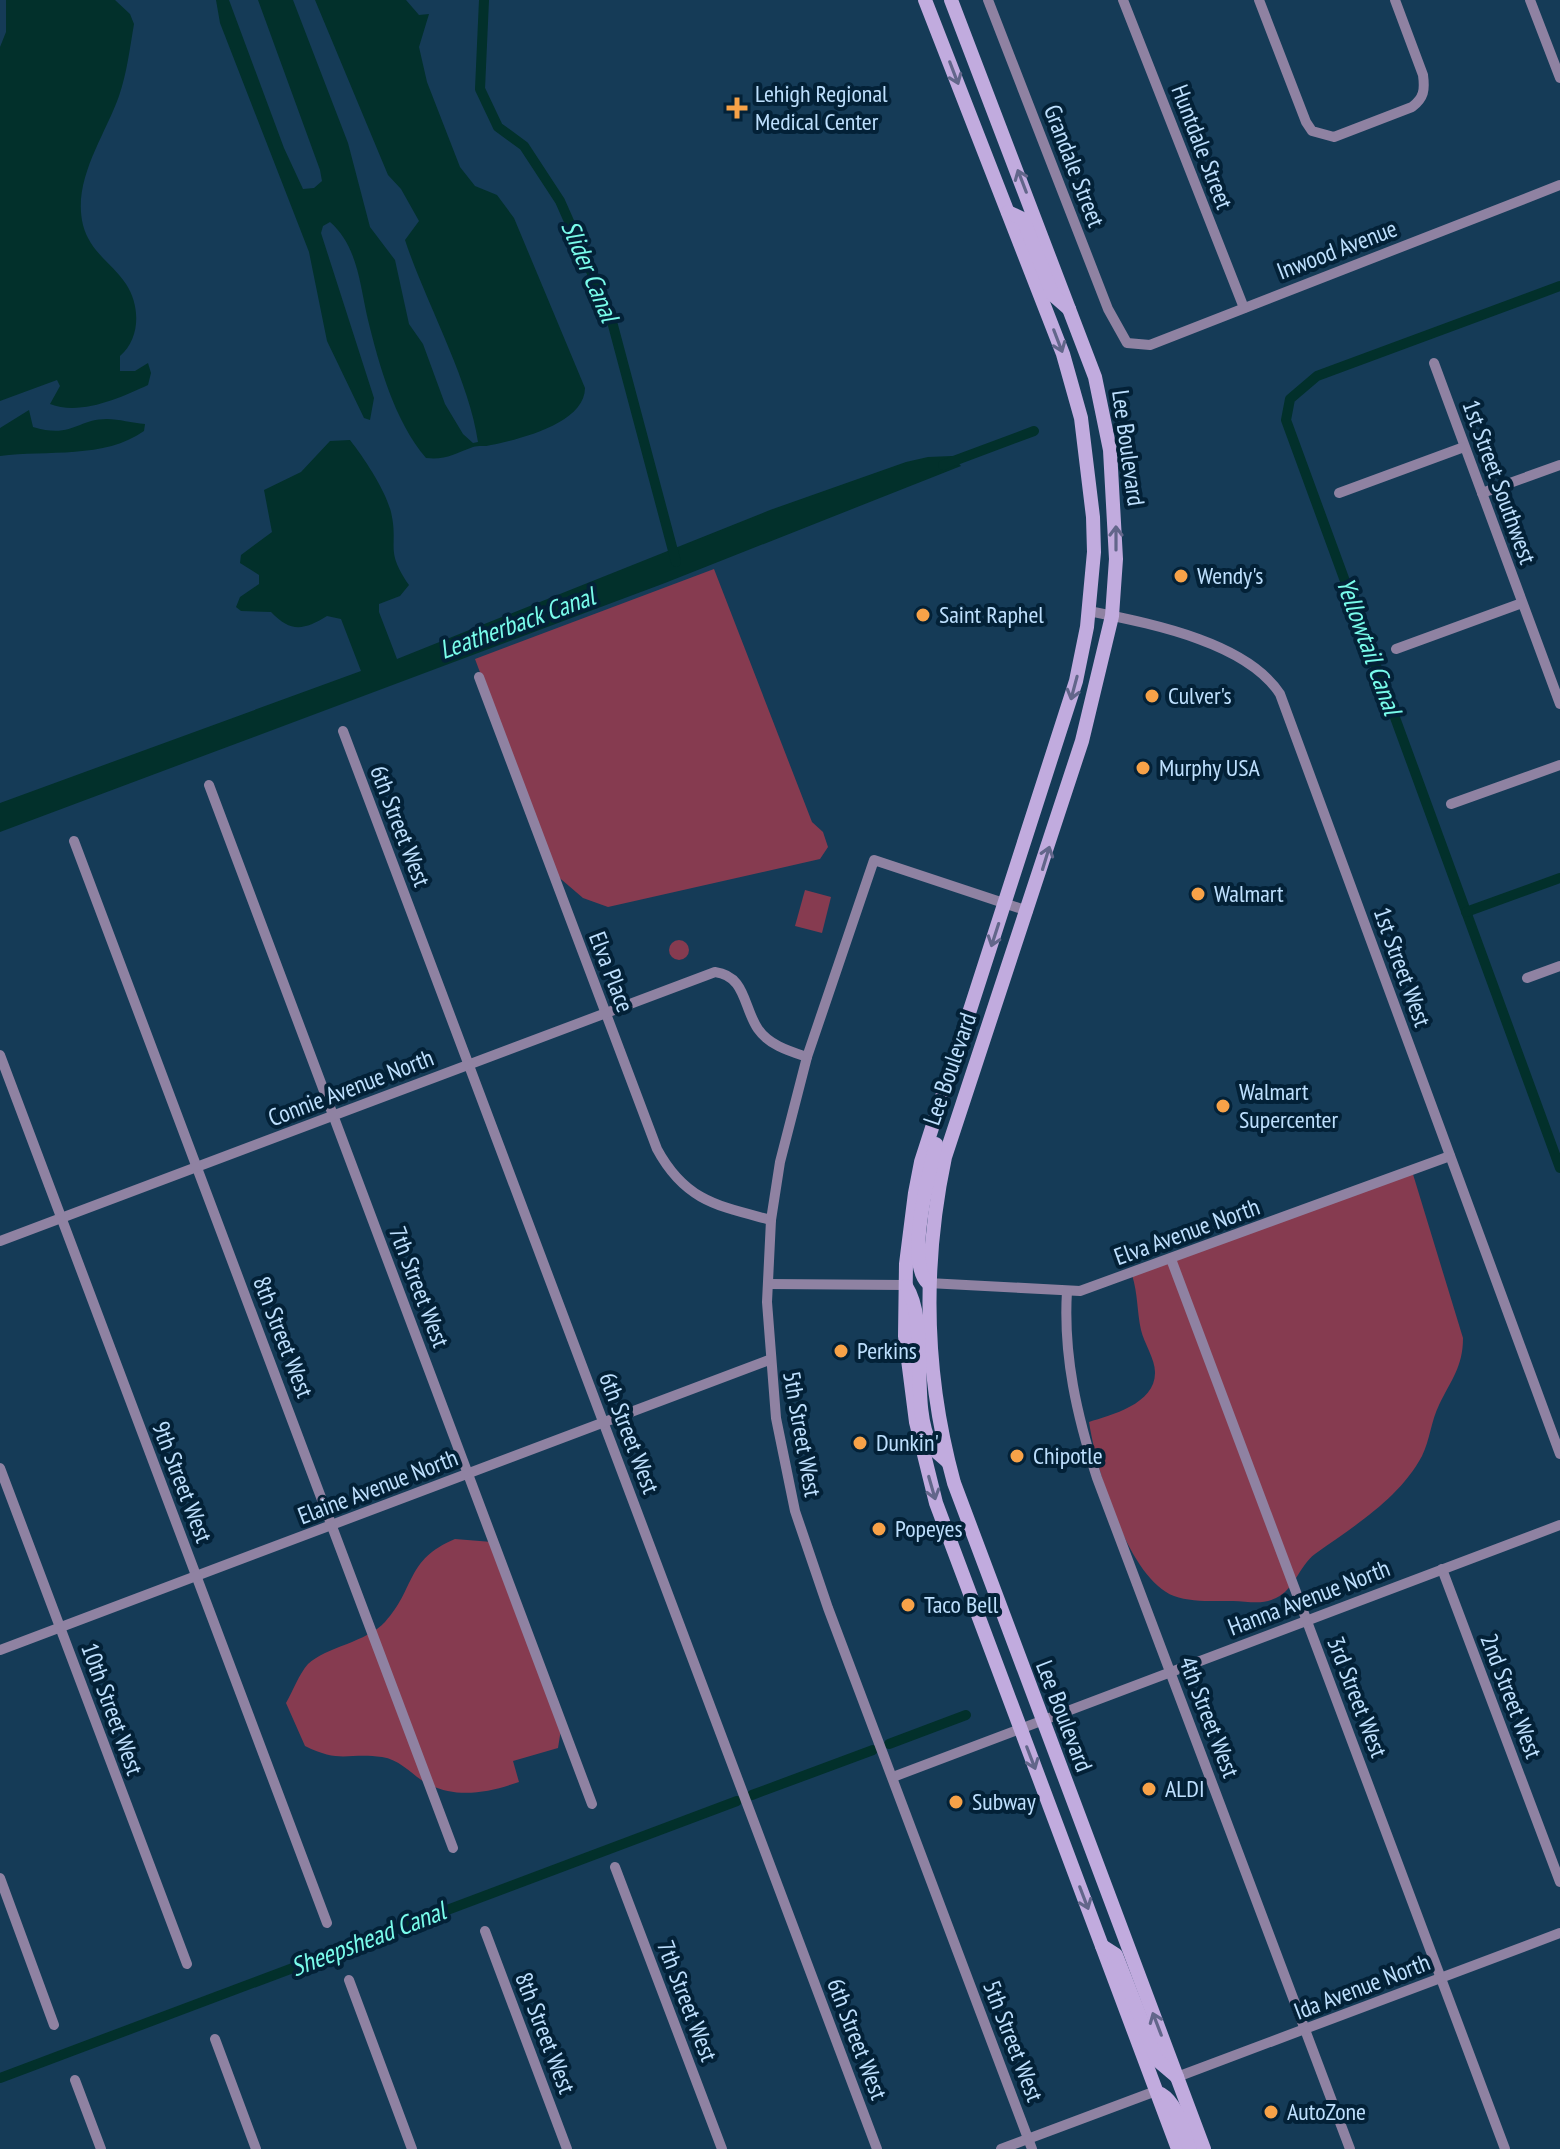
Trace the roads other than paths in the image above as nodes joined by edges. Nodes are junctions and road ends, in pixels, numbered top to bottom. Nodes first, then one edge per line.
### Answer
1 (925, 0) edge
2 (951, 0) edge
3 (988, 0) edge
4 (1123, 0) edge
5 (1259, 0) edge
6 (1395, 0) edge
7 (1530, 0) edge
8 (1560, 78) edge
9 (1560, 185) edge
10 (1008, 212) junction
11 (1244, 308) junction
12 (1072, 312) junction
13 (1127, 343) joint
14 (1434, 363) dead end
15 (1464, 447) junction
16 (1560, 465) edge
17 (1339, 493) dead end
18 (1482, 493) junction
19 (1522, 603) junction
20 (1089, 611) junction
21 (1112, 616) junction
22 (1396, 649) dead end
23 (479, 677) dead end
24 (1560, 704) edge
25 (343, 731) dead end
26 (1560, 765) edge
27 (209, 785) dead end
28 (1451, 804) dead end
29 (74, 841) dead end
30 (1005, 903) junction
31 (1028, 911) junction
32 (1560, 966) edge
33 (1527, 978) dead end
34 (606, 1013) junction
35 (0, 1055) edge
36 (807, 1057) junction
37 (469, 1064) junction
38 (941, 1101) junction
39 (333, 1116) junction
40 (1450, 1156) junction
41 (197, 1167) junction
42 (62, 1218) junction
43 (771, 1220) junction
44 (0, 1241) edge
45 (1171, 1259) junction
46 (928, 1283) junction
47 (768, 1284) junction
48 (905, 1285) junction
49 (1067, 1291) junction
50 (769, 1360) junction
51 (603, 1423) junction
52 (1556, 1430) edge
53 (1560, 1454) edge
54 (949, 1463) junction
55 (0, 1468) edge
56 (468, 1474) junction
57 (1560, 1525) edge
58 (332, 1526) junction
59 (1442, 1569) junction
60 (197, 1577) junction
61 (1306, 1620) junction
62 (61, 1627) junction
63 (0, 1650) edge
64 (1170, 1671) junction
65 (1041, 1720) junction
66 (1020, 1728) junction
67 (893, 1777) junction
68 (592, 1804) dead end
69 (453, 1848) dead end
70 (615, 1867) dead end
71 (0, 1878) edge
72 (1560, 1882) edge
73 (327, 1923) dead end
74 (485, 1931) dead end
75 (1560, 1933) edge
76 (1102, 1945) junction
77 (187, 1964) dead end
78 (1441, 1978) junction
79 (349, 1980) dead end
80 (54, 2025) dead end
81 (1306, 2029) junction
82 (215, 2039) dead end
83 (1177, 2077) junction
84 (75, 2080) dead end
85 (1156, 2091) junction
86 (1030, 2144) edge
87 (101, 2149) edge
88 (256, 2149) edge
89 (412, 2149) edge
90 (567, 2149) edge
91 (722, 2149) edge
92 (877, 2149) edge
93 (1001, 2149) edge
94 (1178, 2149) edge
95 (1190, 2149) edge
96 (1204, 2149) edge
97 (1350, 2149) edge
98 (1505, 2149) edge

1 -> 10 main road, Lee Boulevard
12 -> 2 main road, Lee Boulevard
3 - 13 street, Grandale Street
4 - 11 street, Huntdale Street
5 - 6 street
7 - 8 street
9 - 11 street, Inwood Avenue
10 - 12 main road
10 -> 20 main road, Lee Boulevard
11 - 13 street, Inwood Avenue
21 -> 12 main road, Lee Boulevard
14 - 15 street, 1st Street Southwest
15 - 17 street
15 - 18 street, 1st Street Southwest
16 - 18 street
18 - 19 street, 1st Street Southwest
19 - 22 street
19 - 24 street, 1st Street Southwest
20 - 21 street, 1st Street West
20 -> 30 main road, Lee Boulevard
31 -> 21 main road, Lee Boulevard
21 - 40 street, 1st Street West
23 - 34 street, Elva Place
25 - 37 street, 6th Street West
26 - 28 street
27 - 39 street, 7th Street West
29 - 41 street, 8th Street West
30 - 31 street, 5th Street West
30 - 36 street, 5th Street West
30 -> 38 main road, Lee Boulevard
31 - 46 main road, Lee Boulevard
32 - 33 street
34 - 36 street, Connie Avenue North
34 - 37 street, Connie Avenue North
34 - 43 street, Elva Place
35 - 42 street, 9th Street West
36 - 43 street, 5th Street West
37 - 39 street, Connie Avenue North
37 - 51 street, 6th Street West
38 - 46 main road
38 - 48 main road, Lee Boulevard
39 - 41 street, Connie Avenue North
39 - 56 street, 7th Street West
40 - 45 street, Elva Avenue North
40 - 52 street, 1st Street West
41 - 42 street, Connie Avenue North
41 - 58 street, 8th Street West
42 - 44 street, Connie Avenue North
42 - 60 street, 9th Street West
43 - 47 street, 5th Street West
45 - 49 street, Elva Avenue North
45 - 61 street, 3rd Street West
46 - 49 street, Elva Avenue North
46 - 54 main road, Lee Boulevard
47 - 48 street
47 - 50 street, 5th Street West
48 - 54 main road
48 -> 66 main road, Lee Boulevard
49 - 64 street, 4th Street West
50 - 51 street, Elaine Avenue North
50 - 67 street, 5th Street West
51 - 56 street, Elaine Avenue North
51 - 92 street, 6th Street West
52 - 53 street, 1st Street West
54 - 65 main road, Lee Boulevard
55 - 62 street, 10th Street West
56 - 58 street, Elaine Avenue North
56 - 68 street, 7th Street West
57 - 59 street, Hanna Avenue North
58 - 60 street, Elaine Avenue North
58 - 69 street, 8th Street West
59 - 61 street, Hanna Avenue North
59 - 72 street, 2nd Street West
60 - 62 street, Elaine Avenue North
60 - 73 street, 9th Street West
61 - 64 street, Hanna Avenue North
61 - 78 street, 3rd Street West
62 - 63 street, Elaine Avenue North
62 - 77 street, 10th Street West
64 - 65 street, Hanna Avenue North
64 - 81 street, 4th Street West
65 - 66 street, Hanna Avenue North
83 -> 65 main road, Lee Boulevard
66 - 67 street, Hanna Avenue North
66 -> 76 main road, Lee Boulevard
67 - 86 street, 5th Street West
70 - 91 street, 7th Street West
71 - 80 street
74 - 90 street, 8th Street West
75 - 78 street, Ida Avenue North
76 - 83 main road
76 - 85 main road, Lee Boulevard
78 - 81 street, Ida Avenue North
78 - 98 street, 3rd Street West
79 - 89 street
81 - 83 street, Ida Avenue North
81 - 97 street, 4th Street West
82 - 88 street
83 - 96 main road, Lee Boulevard
84 - 87 street
85 - 86 street
85 - 94 main road, Lee Boulevard
85 - 95 main road
86 - 93 street

